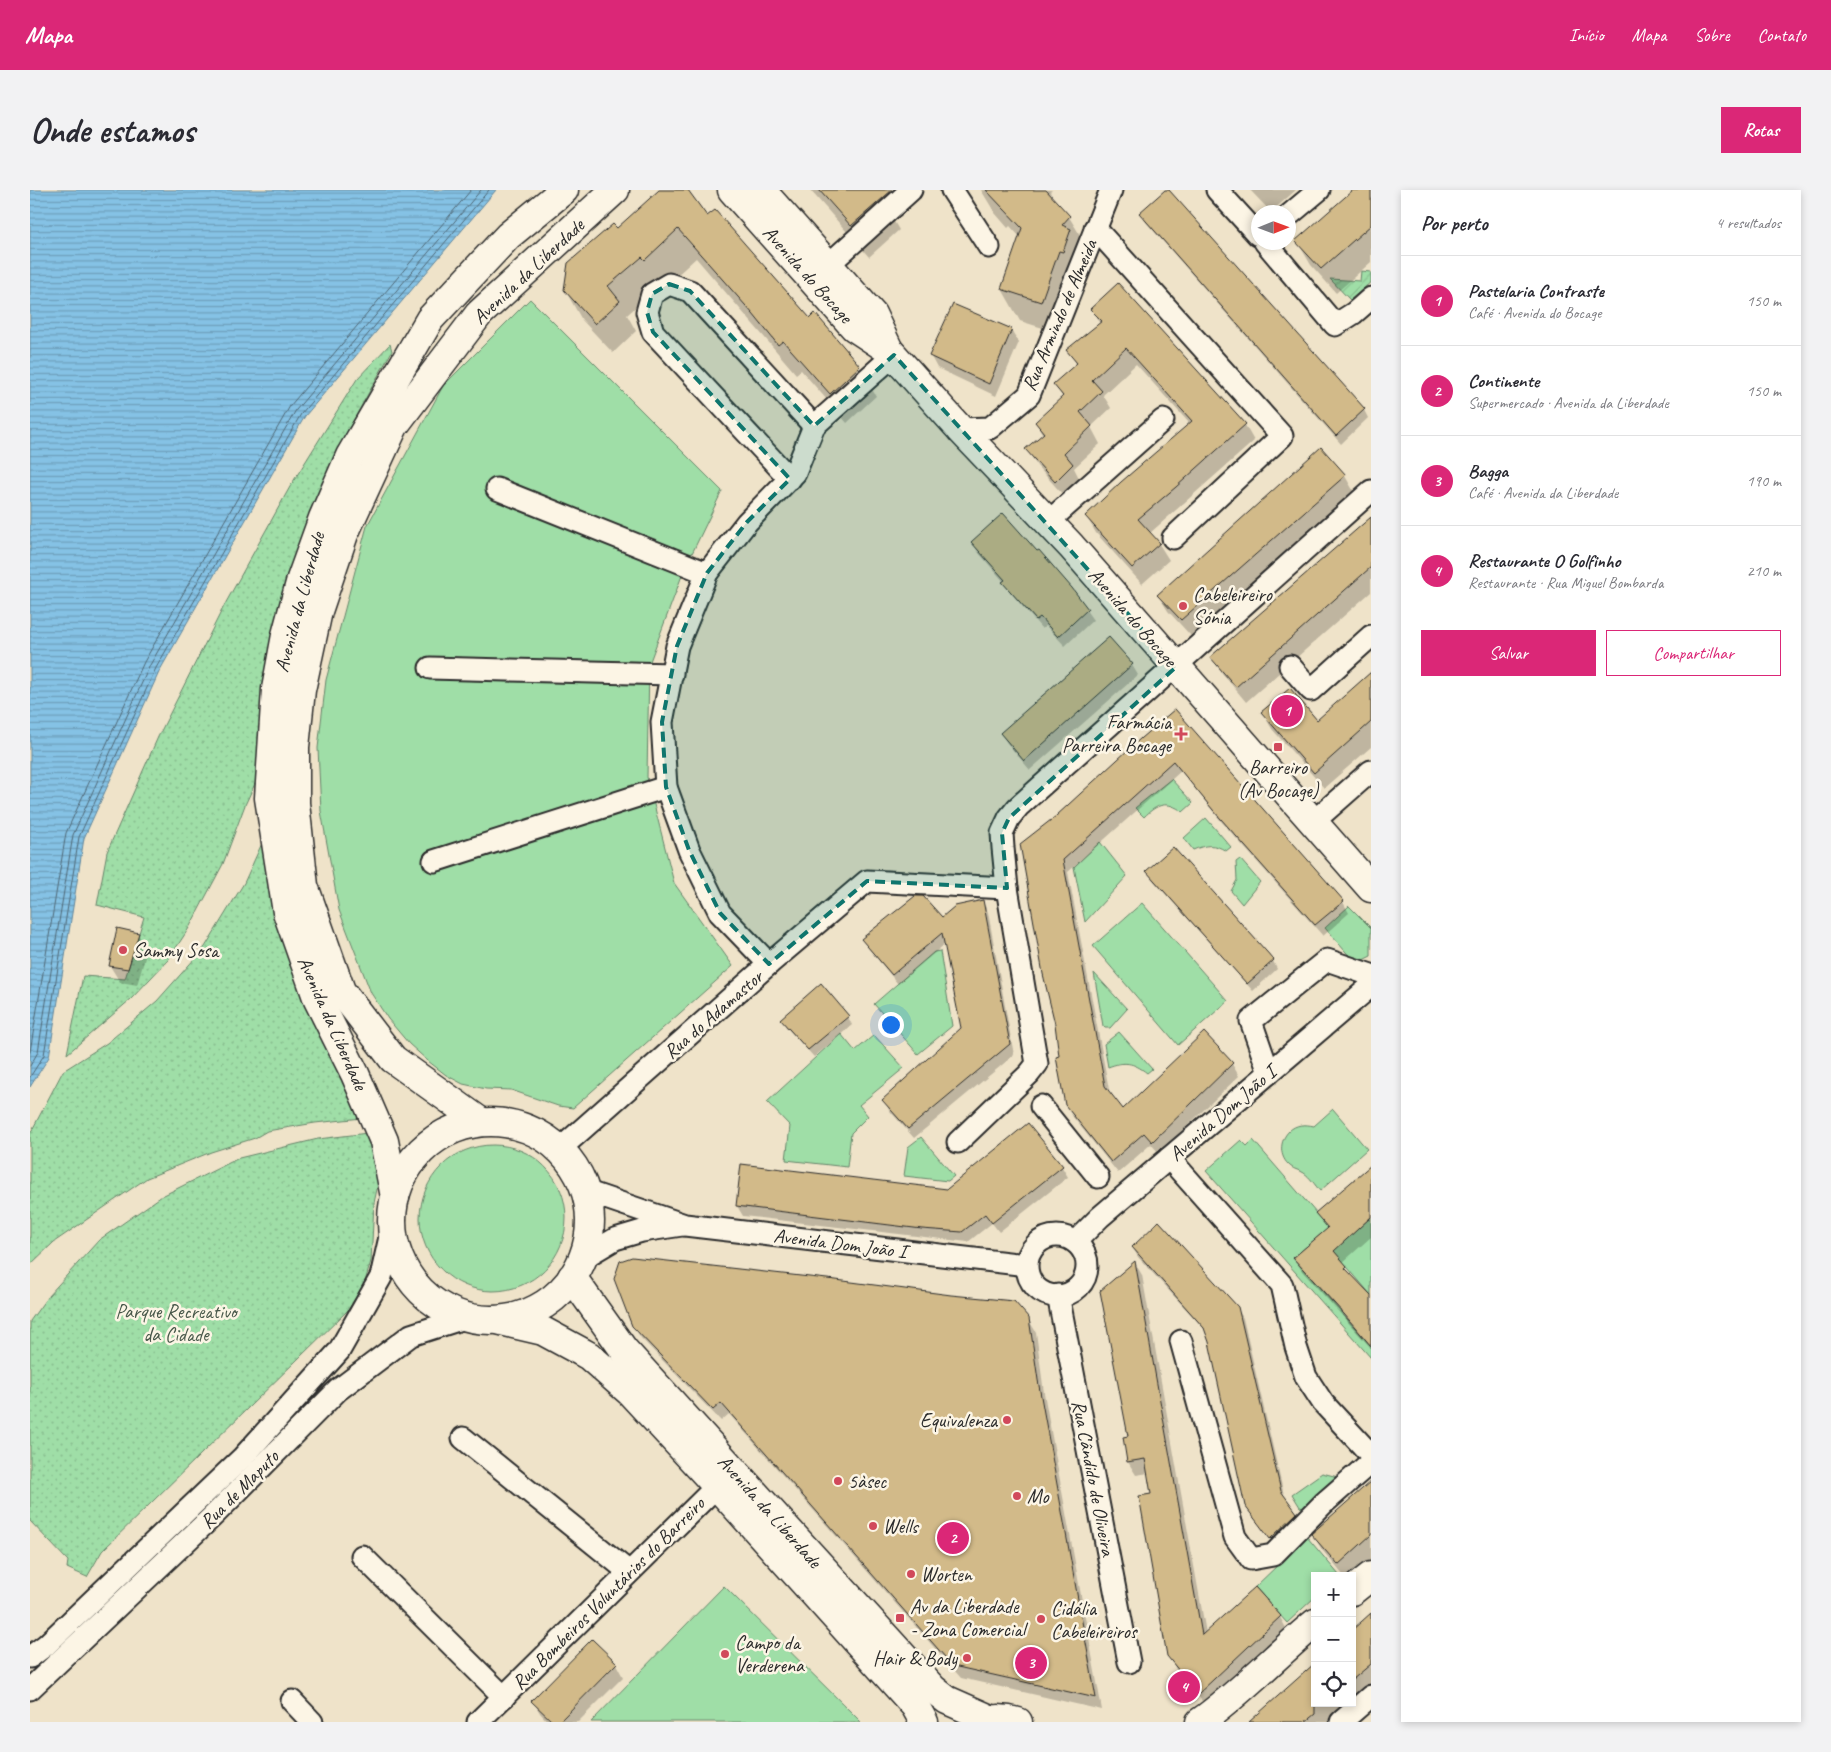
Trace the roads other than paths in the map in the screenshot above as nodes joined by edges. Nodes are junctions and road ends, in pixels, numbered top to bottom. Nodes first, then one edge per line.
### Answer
1 (564, 190) edge
2 (615, 190) edge
3 (732, 190) edge
4 (761, 190) edge
5 (911, 190) edge
6 (952, 190) edge
7 (1111, 190) edge
8 (1217, 190) edge
9 (1319, 190) edge
10 (1296, 209) edge
11 (1251, 227) edge
12 (1095, 228) junction
13 (989, 247) dead end
14 (1272, 250) edge
15 (828, 265) junction
16 (1371, 298) edge
17 (892, 353) junction
18 (1162, 420) dead end
19 (814, 426) junction
20 (960, 429) junction
21 (790, 478) junction
22 (497, 489) dead end
23 (1371, 492) edge
24 (1048, 522) junction
25 (1173, 538) dead end
26 (707, 573) junction
27 (1371, 636) edge
28 (1290, 666) dead end
29 (1176, 667) junction
30 (430, 668) dead end
31 (672, 674) junction
32 (1371, 771) edge
33 (666, 787) junction
34 (1313, 822) junction
35 (434, 861) dead end
36 (1007, 888) junction
37 (1371, 888) edge
38 (769, 964) junction
39 (1371, 975) edge
40 (1371, 986) edge
41 (1269, 1073) junction
42 (1041, 1106) dead end
43 (481, 1122) junction
44 (958, 1142) dead end
45 (560, 1149) junction
46 (1169, 1158) junction
47 (1098, 1177) dead end
48 (585, 1191) junction
49 (394, 1197) junction
50 (685, 1225) junction
51 (392, 1228) junction
52 (1075, 1242) junction
53 (1026, 1265) junction
54 (578, 1268) junction
55 (1058, 1295) junction
56 (467, 1317) junction
57 (497, 1320) junction
58 (1181, 1341) dead end
59 (464, 1438) dead end
60 (1371, 1455) edge
61 (1371, 1462) edge
62 (717, 1486) junction
63 (362, 1556) dead end
64 (629, 1572) junction
65 (1371, 1576) edge
66 (1356, 1588) edge
67 (1311, 1626) edge
68 (30, 1657) edge
69 (1129, 1662) dead end
70 (30, 1689) edge
71 (504, 1696) junction
72 (1371, 1696) edge
73 (292, 1701) dead end
74 (984, 1720) edge
75 (312, 1722) edge
76 (478, 1722) edge
77 (924, 1722) edge
78 (1018, 1722) edge
79 (1200, 1722) edge
80 (1342, 1722) edge

1 - 49 main road, Avenida da Liberdade
2 - 43 main road, Avenida da Liberdade
3 - 17 main road, Avenida do Bocage
4 - 15 main road, Avenida do Bocage
5 - 15 street
6 - 13 street
7 - 12 street, Rua Armindo de Almeida
8 - 11 street
9 - 10 street
12 - 20 street, Rua Armindo de Almeida
12 - 25 street
14 - 16 street
15 - 17 main road, Avenida do Bocage
17 - 19 street
17 - 20 main road, Avenida do Bocage
18 - 24 street
19 - 21 street
19 - 21 street
20 - 24 main road, Avenida do Bocage
21 - 26 street
22 - 26 street
23 - 29 street
24 - 29 main road, Avenida do Bocage
26 - 31 street
27 - 28 street
29 - 34 main road, Avenida do Bocage
29 - 36 street
30 - 31 street
31 - 33 street
32 - 34 street
33 - 35 street
33 - 38 street
34 - 37 main road, Avenida do Bocage
36 - 38 street, Rua do Adamastor
36 - 44 street
38 - 45 street, Rua do Adamastor
39 - 41 street
40 - 41 street, Avenida Dom João I
41 - 46 street, Avenida Dom João I
42 - 47 street
43 - 45 main road
43 - 49 main road
45 - 48 main road
46 - 52 street, Avenida Dom João I
46 - 60 street
48 - 50 street, Avenida Dom João I
48 - 54 main road
49 - 51 main road
50 - 53 street, Avenida Dom João I
50 - 54 street, Avenida Dom João I
51 - 56 main road
51 - 68 street, Rua de Maputo
52 - 53 street
52 - 55 street
53 - 55 street
54 - 57 main road
54 - 74 main road, Avenida da Liberdade
55 - 69 street, Rua Cândido de Oliveira
56 - 57 main road
56 - 70 street, Rua de Maputo
57 - 62 main road, Avenida da Liberdade
58 - 61 street
59 - 64 street
62 - 64 street, Rua Bombeiros Voluntários do Barreiro
62 - 77 main road, Avenida da Liberdade
63 - 71 street
64 - 71 street, Rua Bombeiros Voluntários do Barreiro
65 - 66 main road
67 - 79 main road
71 - 76 street, Rua Bombeiros Voluntários do Barreiro
72 - 80 street
73 - 75 street
74 - 78 main road, Avenida da Liberdade

